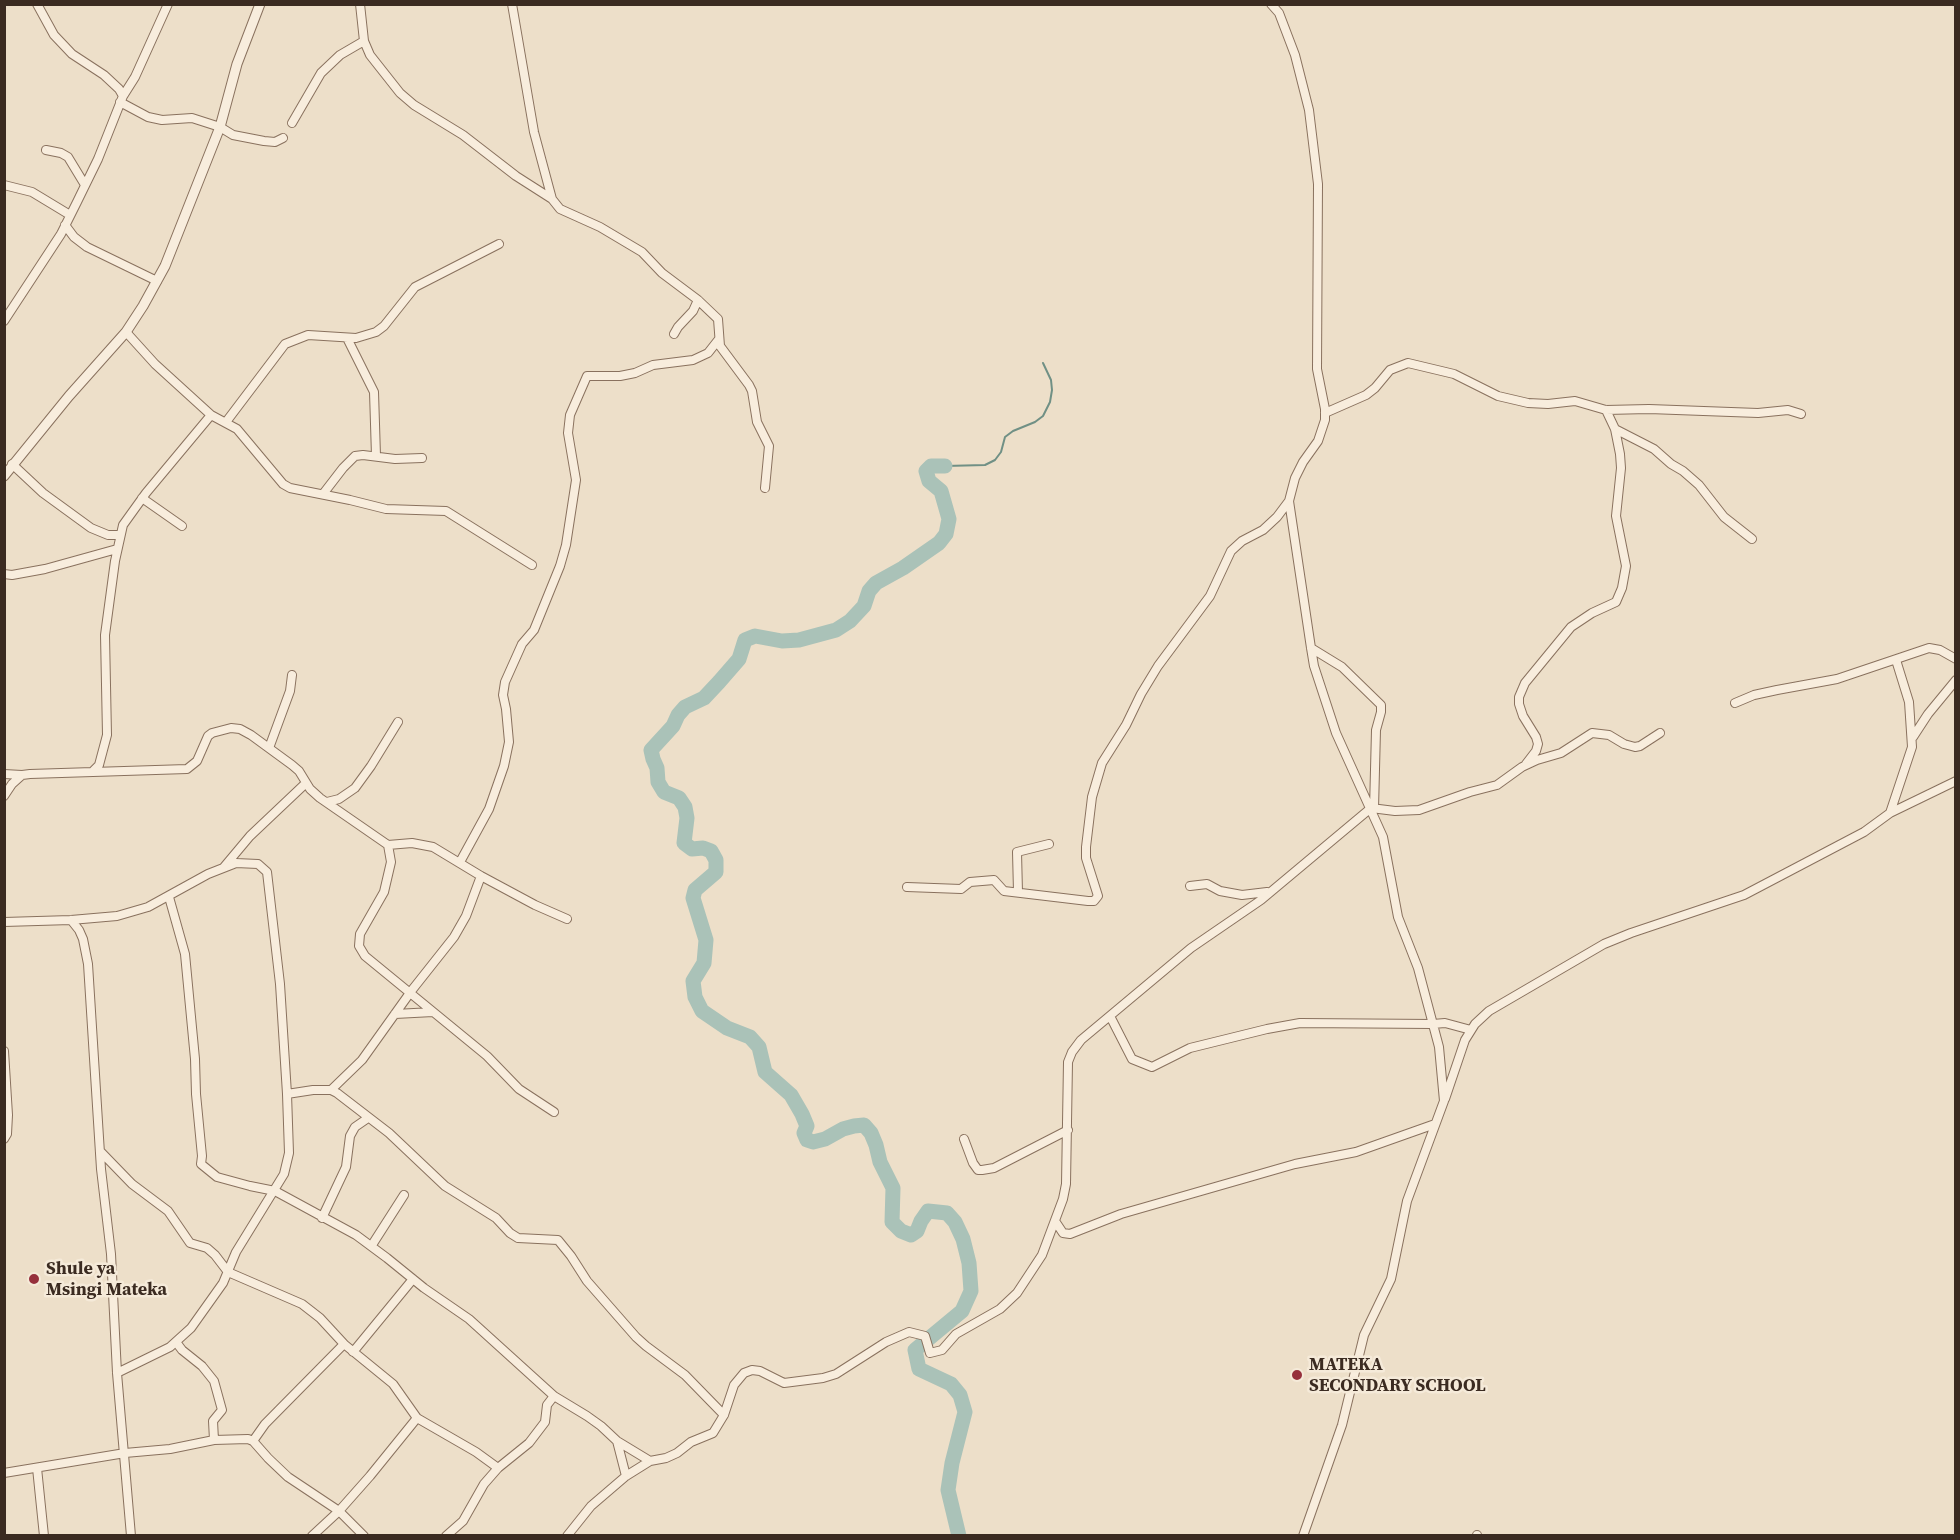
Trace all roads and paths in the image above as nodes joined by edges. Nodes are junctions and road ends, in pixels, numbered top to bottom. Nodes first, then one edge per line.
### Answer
1 (37, 4) edge
2 (168, 4) edge
3 (260, 4) edge
4 (360, 4) edge
5 (512, 4) edge
6 (1271, 4) edge
7 (364, 41) junction
8 (121, 99) junction
9 (292, 123) dead end
10 (220, 127) junction
11 (283, 138) dead end
12 (46, 150) dead end
13 (4, 185) edge
14 (85, 185) junction
15 (552, 199) junction
16 (70, 215) junction
17 (65, 225) junction
18 (499, 244) dead end
19 (157, 281) junction
20 (698, 300) junction
21 (4, 321) edge
22 (126, 332) junction
23 (674, 334) dead end
24 (347, 338) junction
25 (719, 339) junction
26 (1606, 410) junction
27 (1325, 413) junction
28 (1801, 414) dead end
29 (211, 416) junction
30 (226, 422) junction
31 (1615, 429) junction
32 (376, 456) junction
33 (423, 458) dead end
34 (12, 464) junction
35 (4, 476) edge
36 (765, 488) dead end
37 (323, 494) junction
38 (142, 498) junction
39 (1289, 501) junction
40 (182, 526) dead end
41 (120, 535) junction
42 (1752, 539) dead end
43 (117, 549) junction
44 (532, 565) dead end
45 (4, 574) edge
46 (1311, 648) junction
47 (1956, 659) edge
48 (1896, 660) junction
49 (292, 675) dead end
50 (1956, 680) edge
51 (1735, 703) dead end
52 (398, 722) dead end
53 (1660, 733) dead end
54 (1912, 738) junction
55 (269, 748) junction
56 (1524, 767) junction
57 (92, 772) junction
58 (4, 774) edge
59 (22, 775) junction
60 (1956, 781) edge
61 (306, 783) junction
62 (4, 796) edge
63 (327, 802) junction
64 (1372, 809) junction
65 (1890, 813) junction
66 (1049, 844) dead end
67 (388, 845) junction
68 (460, 862) junction
69 (223, 868) junction
70 (481, 876) junction
71 (1190, 886) dead end
72 (908, 887) dead end
73 (1270, 891) junction
74 (1018, 892) junction
75 (169, 897) junction
76 (567, 919) dead end
77 (71, 920) junction
78 (4, 922) edge
79 (410, 993) junction
80 (433, 1012) junction
81 (395, 1014) junction
82 (1110, 1016) junction
83 (1433, 1024) junction
84 (1471, 1030) junction
85 (4, 1051) edge
86 (331, 1090) junction
87 (287, 1094) junction
88 (1444, 1101) junction
89 (554, 1112) dead end
90 (368, 1119) junction
91 (1436, 1124) junction
92 (1068, 1130) junction
93 (4, 1139) edge
94 (964, 1139) dead end
95 (100, 1151) junction
96 (275, 1191) junction
97 (404, 1195) dead end
98 (322, 1218) junction
99 (1056, 1221) junction
100 (372, 1245) junction
101 (228, 1272) junction
102 (413, 1279) junction
103 (176, 1342) junction
104 (344, 1344) junction
105 (353, 1352) junction
106 (117, 1372) junction
107 (554, 1396) junction
108 (724, 1415) junction
109 (417, 1418) junction
110 (214, 1440) junction
111 (253, 1441) junction
112 (617, 1441) junction
113 (125, 1453) junction
114 (650, 1461) junction
115 (37, 1468) junction
116 (498, 1468) junction
117 (4, 1473) edge
118 (626, 1476) junction
119 (339, 1510) junction
120 (44, 1536) edge
121 (131, 1536) edge
122 (312, 1536) edge
123 (364, 1536) edge
124 (447, 1536) edge
125 (567, 1536) edge
126 (1303, 1536) edge

1 - 8 street
2 - 8 street
3 - 10 street
4 - 7 street
5 - 15 street
6 - 27 street
7 - 9 street
7 - 15 street
8 - 10 street
8 - 14 street
10 - 11 street
10 - 19 street
12 - 14 street
13 - 16 street
14 - 16 street
15 - 20 street
16 - 17 street
17 - 19 street
17 - 21 street
18 - 24 street
19 - 22 street
20 - 23 street
20 - 25 street
22 - 29 street
22 - 34 street
24 - 30 street
24 - 32 street
25 - 36 street
25 - 68 street
26 - 27 street
26 - 28 street
26 - 31 street
27 - 39 street
29 - 30 street
29 - 38 street
30 - 37 street
31 - 42 street
31 - 56 street
32 - 33 street
32 - 37 street
34 - 35 street
34 - 41 street
37 - 44 street
38 - 40 street
38 - 41 street
39 - 46 street
39 - 74 street
41 - 43 street
43 - 45 street
43 - 57 street
46 - 64 street
46 - 64 street
47 - 48 street
48 - 51 street
48 - 54 street
49 - 55 street
50 - 54 street
52 - 63 street
53 - 56 street
54 - 65 street
55 - 57 street
55 - 61 street
56 - 64 street
57 - 59 street
58 - 59 street
59 - 62 street
60 - 65 street
61 - 63 street
61 - 69 street
63 - 67 street
64 - 73 street
64 - 83 street
65 - 84 street
66 - 74 street
67 - 68 street
67 - 79 street
68 - 70 street
69 - 75 street
69 - 87 street
70 - 76 street
70 - 79 street
71 - 73 street
72 - 74 street
73 - 82 street
75 - 77 street
75 - 96 street
77 - 78 street
77 - 95 street
79 - 80 street
79 - 81 street
80 - 81 street
80 - 89 street
81 - 86 street
82 - 83 street
82 - 92 street
83 - 84 street
83 - 88 street
84 - 88 street
85 - 93 street
86 - 87 street
86 - 90 street
87 - 96 street
88 - 91 street
90 - 98 street
90 - 108 street
91 - 99 street
91 - 126 street
92 - 94 street
92 - 99 street
95 - 101 street
95 - 106 street
96 - 98 street
96 - 101 street
97 - 100 street
98 - 100 street
99 - 108 street
100 - 102 street
101 - 103 street
101 - 104 street
102 - 105 street
102 - 107 street
103 - 106 street
103 - 110 street
104 - 105 street
104 - 111 street
105 - 109 street
106 - 113 street
107 - 112 street
107 - 116 street
108 - 114 street
109 - 116 street
109 - 119 street
110 - 111 street
110 - 113 street
111 - 119 street
112 - 114 street
112 - 118 street
113 - 115 street
113 - 121 street
114 - 118 street
115 - 117 street
115 - 120 street
116 - 124 street
118 - 125 street
119 - 122 street
119 - 123 street

